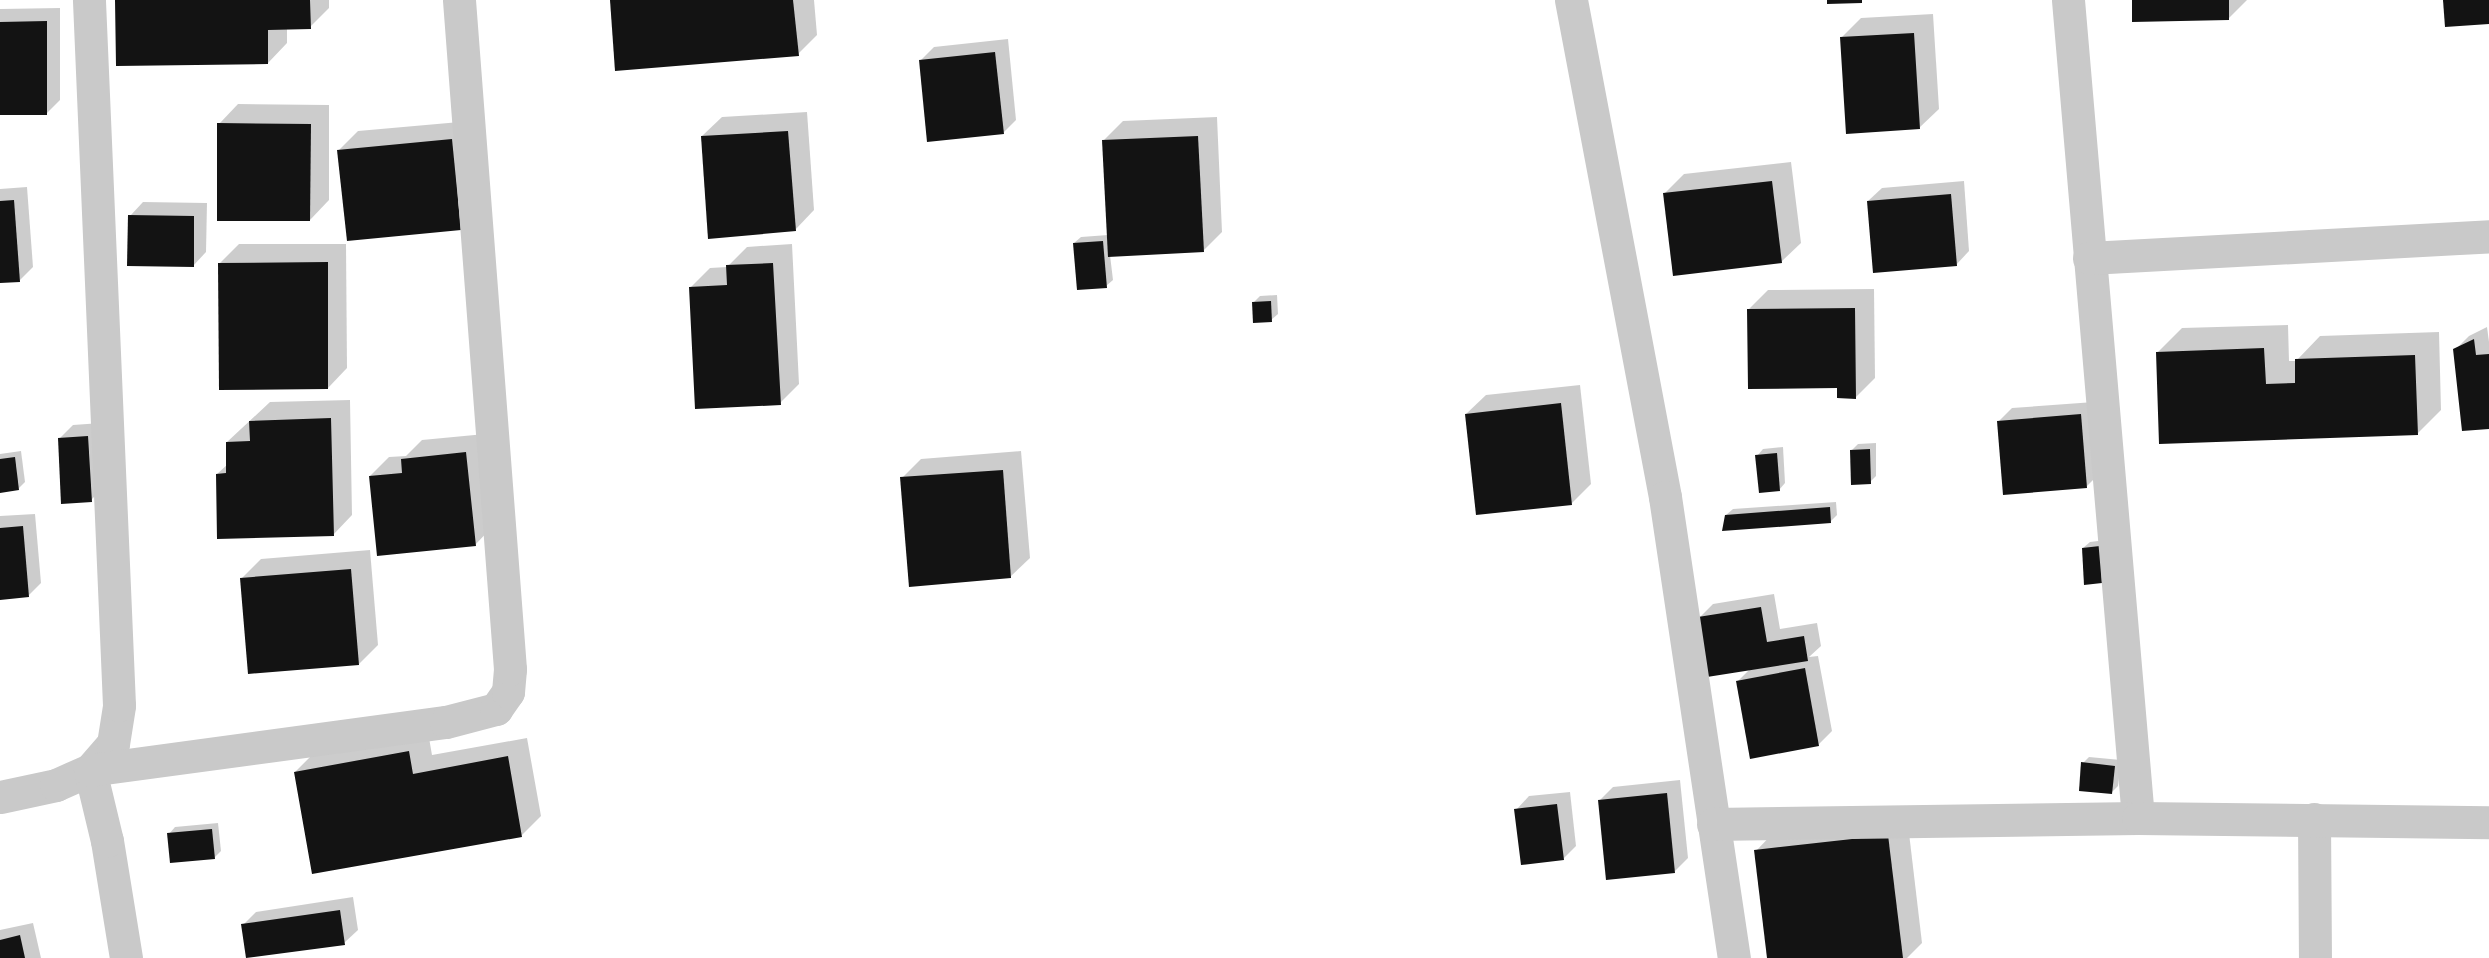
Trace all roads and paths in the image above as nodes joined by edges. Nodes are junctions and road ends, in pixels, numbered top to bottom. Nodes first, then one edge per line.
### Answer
1 (88, 0) edge
2 (459, 0) edge
3 (1570, 0) edge
4 (2068, 0) edge
5 (2489, 236) edge
6 (2089, 258) junction
7 (90, 770) junction
8 (0, 797) edge
9 (2138, 818) junction
10 (2314, 819) junction
11 (2489, 822) edge
12 (1713, 824) junction
13 (126, 958) edge
14 (1734, 958) edge
15 (2315, 958) edge

1 - 7 street
2 - 7 street
3 - 12 street
4 - 6 street
5 - 6 street
6 - 9 street
7 - 8 street
7 - 13 street
9 - 10 street
9 - 12 street
10 - 11 street
10 - 15 street
12 - 14 street

